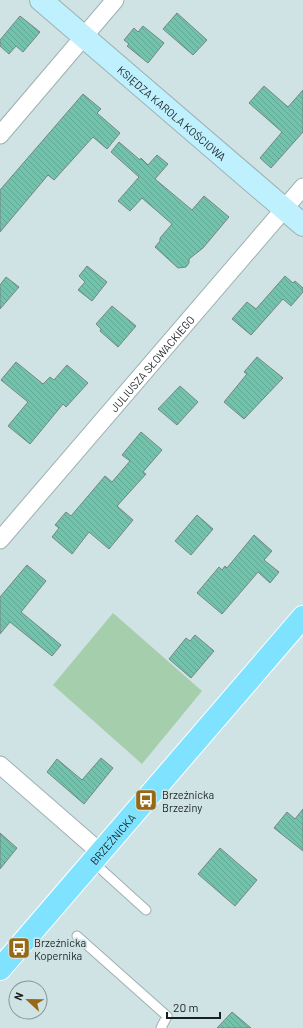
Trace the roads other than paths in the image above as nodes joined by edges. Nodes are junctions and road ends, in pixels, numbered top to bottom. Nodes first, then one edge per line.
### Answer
1 (41, 0) edge
2 (115, 0) edge
3 (84, 37) junction
4 (0, 135) edge
5 (303, 187) edge
6 (284, 209) junction
7 (303, 225) edge
8 (0, 540) edge
9 (303, 617) edge
10 (0, 765) edge
11 (97, 857) junction
12 (146, 910) dead end
13 (77, 936) dead end
14 (0, 970) edge
15 (160, 1028) edge

1 - 3 street, KSIĘDZA KAROLA KOŚCIOWA
2 - 3 street
3 - 4 street
3 - 6 street, KSIĘDZA KAROLA KOŚCIOWA
5 - 6 street, JULIUSZA SŁOWACKIEGO
6 - 7 street, KSIĘDZA KAROLA KOŚCIOWA
6 - 8 street, JULIUSZA SŁOWACKIEGO
9 - 11 main road, BRZEŹNICKA
10 - 11 street
11 - 12 lane
11 - 14 main road, BRZEŹNICKA
13 - 15 lane

